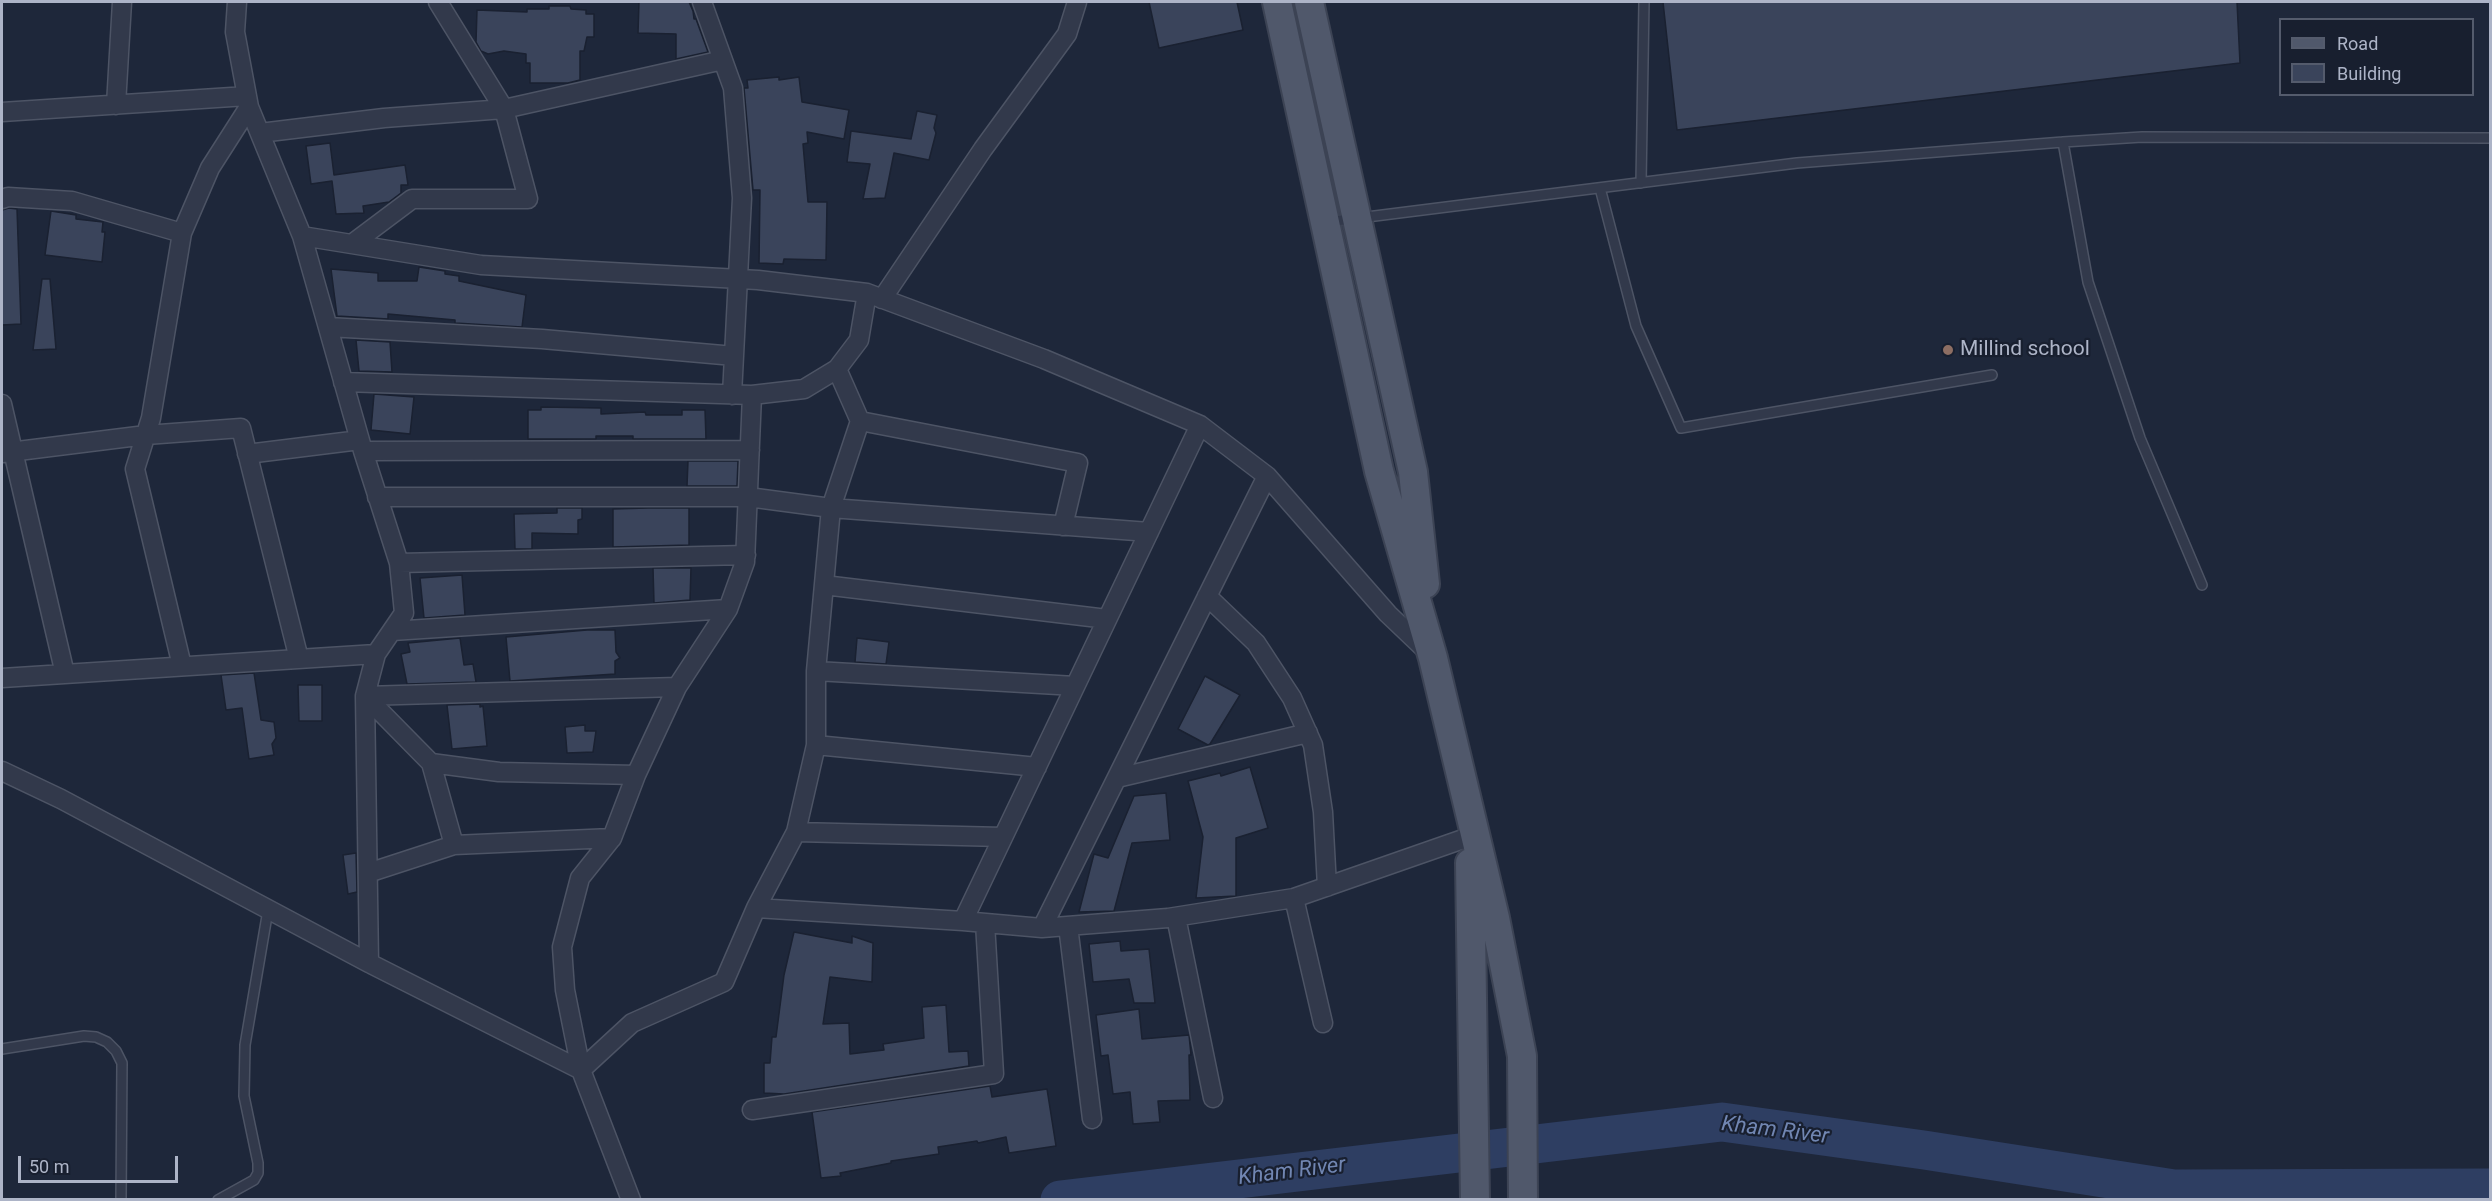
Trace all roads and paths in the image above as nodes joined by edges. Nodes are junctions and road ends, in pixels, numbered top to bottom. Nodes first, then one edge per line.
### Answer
1 (122, 2) edge
2 (237, 2) edge
3 (438, 2) edge
4 (702, 2) edge
5 (1077, 2) edge
6 (1277, 2) edge
7 (1309, 2) edge
8 (1644, 2) edge
9 (723, 60) junction
10 (248, 102) junction
11 (116, 105) junction
12 (504, 109) junction
13 (2, 112) edge
14 (260, 133) junction
15 (2490, 138) edge
16 (2063, 142) junction
17 (1641, 183) junction
18 (1600, 188) junction
19 (2, 199) edge
20 (1357, 218) junction
21 (1325, 222) junction
22 (182, 233) junction
23 (302, 236) junction
24 (352, 244) junction
25 (737, 279) junction
26 (874, 296) junction
27 (328, 327) junction
28 (734, 356) junction
29 (837, 369) junction
30 (1992, 375) dead end
31 (343, 382) junction
32 (732, 395) junction
33 (752, 395) junction
34 (2, 404) edge
35 (860, 421) junction
36 (1200, 425) junction
37 (146, 435) junction
38 (361, 446) junction
39 (750, 450) junction
40 (7, 453) edge
41 (247, 454) junction
42 (1267, 476) junction
43 (377, 497) junction
44 (748, 497) junction
45 (831, 508) junction
46 (1063, 526) junction
47 (1149, 532) junction
48 (746, 555) junction
49 (399, 563) junction
50 (824, 585) junction
51 (2202, 585) dead end
52 (1207, 596) junction
53 (728, 609) junction
54 (1107, 619) junction
55 (392, 631) junction
56 (376, 654) junction
57 (1433, 658) junction
58 (299, 659) junction
59 (182, 666) junction
60 (816, 671) junction
61 (65, 674) junction
62 (2, 678) edge
63 (1075, 686) junction
64 (677, 687) junction
65 (365, 696) junction
66 (1308, 733) junction
67 (816, 745) junction
68 (431, 763) junction
69 (1037, 767) junction
70 (2, 771) edge
71 (636, 775) junction
72 (1117, 778) junction
73 (1468, 802) junction
74 (796, 832) junction
75 (1004, 837) junction
76 (1469, 837) junction
77 (612, 838) junction
78 (454, 845) junction
79 (368, 873) junction
80 (1327, 887) junction
81 (1294, 898) junction
82 (756, 908) junction
83 (268, 910) junction
84 (1176, 916) junction
85 (963, 921) junction
86 (985, 923) junction
87 (1068, 926) junction
88 (1042, 928) junction
89 (369, 963) junction
90 (1323, 1023) dead end
91 (2, 1049) edge
92 (581, 1070) junction
93 (1213, 1098) dead end
94 (752, 1110) dead end
95 (1092, 1119) dead end
96 (121, 1200) edge
97 (218, 1200) edge
98 (631, 1200) edge
99 (1475, 1200) edge
100 (1523, 1200) edge

1 - 11 street
2 - 10 street
3 - 12 street
4 - 9 street
5 - 26 street
6 - 21 main road
7 - 20 main road
8 - 17 lane
9 - 12 street
9 - 25 street
10 - 11 street
10 - 14 street
10 - 22 street
11 - 13 street
12 - 14 street
12 - 24 street
14 - 23 street
15 - 16 lane
16 - 17 lane
16 - 51 lane
17 - 18 lane
18 - 20 lane
18 - 30 lane
19 - 22 street
20 - 21 lane
20 - 57 main road
21 - 57 main road
22 - 37 street
23 - 24 street
23 - 27 street
24 - 25 street
25 - 26 street
25 - 28 street
26 - 29 street
26 - 36 street
27 - 28 street
27 - 31 street
28 - 32 street
29 - 33 street
29 - 35 street
31 - 32 street
31 - 38 street
32 - 33 street
33 - 39 street
34 - 40 street
35 - 45 street
35 - 46 street
36 - 42 street
36 - 47 street
37 - 40 street
37 - 41 street
37 - 59 street
38 - 39 street
38 - 41 street
38 - 43 street
39 - 44 street
40 - 61 street
41 - 58 street
42 - 52 street
42 - 57 street
43 - 44 street
43 - 49 street
44 - 45 street
44 - 48 street
45 - 46 street
45 - 50 street
46 - 47 street
47 - 54 street
48 - 49 street
48 - 53 street
49 - 55 street
50 - 54 street
50 - 60 street
52 - 66 street
52 - 72 street
53 - 55 street
53 - 64 street
54 - 63 street
55 - 56 street
56 - 58 street
56 - 65 street
57 - 73 main road
58 - 59 street
59 - 61 street
60 - 63 street
60 - 67 street
61 - 62 street
63 - 69 street
64 - 65 street
64 - 71 street
65 - 68 street
65 - 79 street
66 - 72 street
66 - 80 street
67 - 69 street
67 - 74 street
68 - 71 street
68 - 78 street
69 - 75 street
70 - 83 street
71 - 77 street
72 - 88 street
73 - 76 main road
73 - 100 main road
74 - 75 street
74 - 82 street
75 - 85 street
76 - 80 street
76 - 99 main road
77 - 78 street
77 - 92 street
78 - 79 street
79 - 89 street
80 - 81 street
81 - 84 street
81 - 90 street
82 - 85 street
82 - 92 street
83 - 89 street
83 - 97 lane
84 - 87 street
84 - 93 street
85 - 86 street
86 - 88 street
86 - 94 street
87 - 88 street
87 - 95 street
89 - 92 street
91 - 96 lane
92 - 98 street

